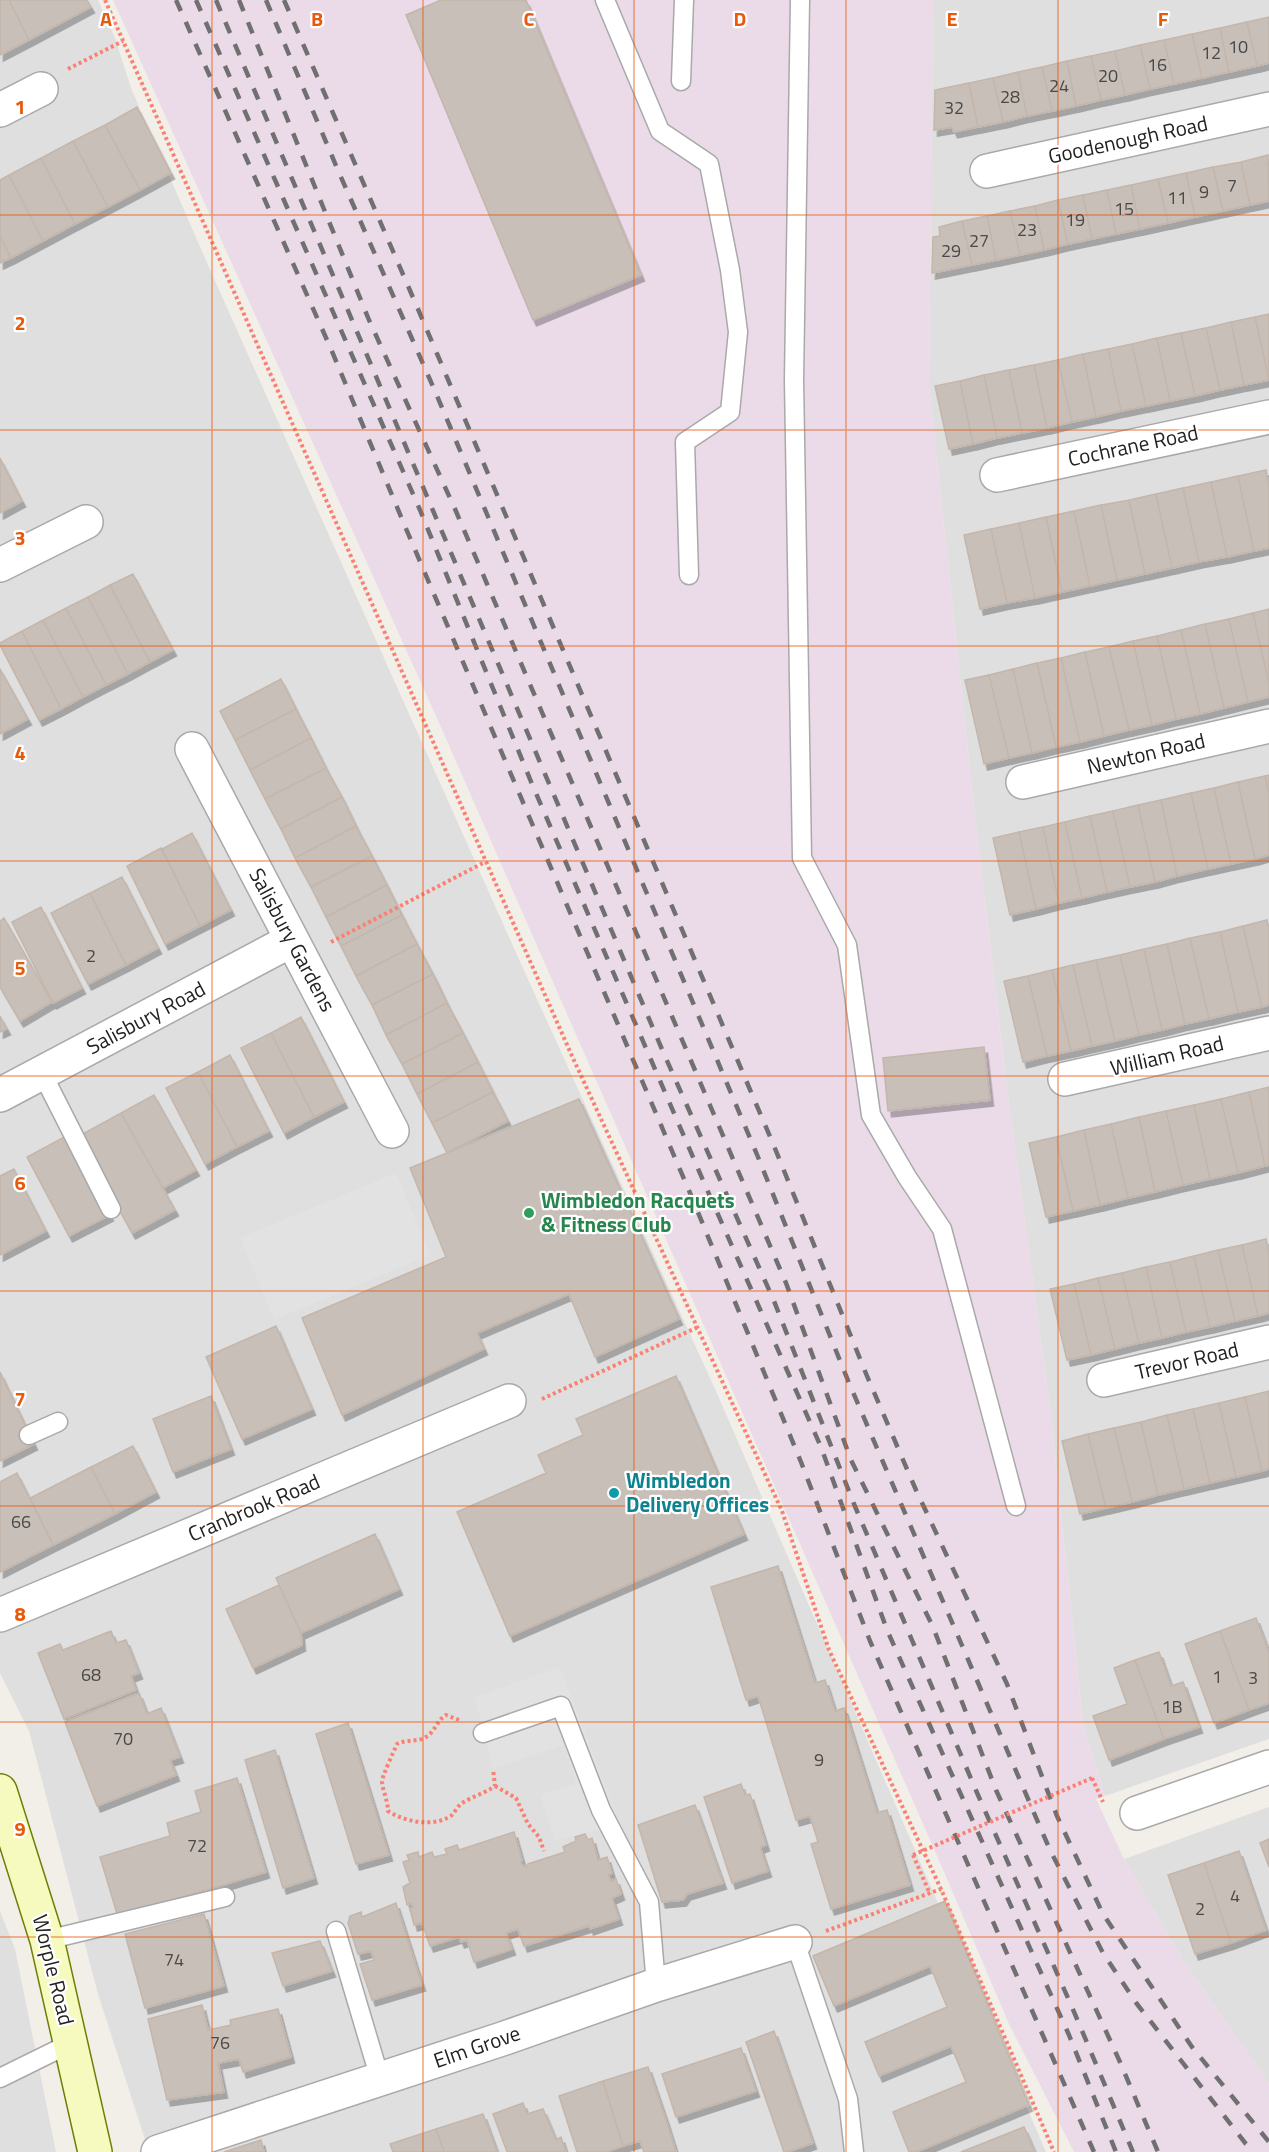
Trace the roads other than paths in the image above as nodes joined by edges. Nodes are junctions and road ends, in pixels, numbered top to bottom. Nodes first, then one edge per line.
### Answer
1 (606, 0) edge
2 (684, 0) edge
3 (800, 0) edge
4 (681, 81) dead end
5 (41, 89) road end
6 (1269, 109) edge
7 (0, 110) edge
8 (987, 171) dead end
9 (1269, 417) edge
10 (997, 475) dead end
11 (86, 522) dead end
12 (0, 566) edge
13 (689, 575) dead end
14 (1269, 726) edge
15 (192, 749) dead end
16 (1023, 782) dead end
17 (296, 949) junction
18 (1269, 1033) edge
19 (42, 1073) junction
20 (1065, 1079) dead end
21 (0, 1095) edge
22 (392, 1131) dead end
23 (111, 1209) dead end
24 (1269, 1342) edge
25 (1104, 1380) dead end
26 (509, 1401) road end
27 (58, 1422) dead end
28 (29, 1435) dead end
29 (1016, 1506) dead end
30 (0, 1615) edge
31 (483, 1733) road end
32 (1269, 1767) edge
33 (0, 1791) edge
34 (1137, 1813) dead end
35 (225, 1897) dead end
36 (336, 1931) dead end
37 (46, 1940) junction
38 (795, 1942) joint
39 (656, 1985) junction
40 (71, 2043) junction
41 (0, 2078) edge
42 (380, 2079) junction
43 (95, 2152) edge
44 (158, 2152) edge
45 (854, 2152) edge

1 - 13 lane
2 - 4 lane
3 - 29 lane
5 - 7 street
6 - 8 street, Goodenough Road
9 - 10 street, Cochrane Road
11 - 12 street
14 - 16 street, Newton Road
15 - 17 street, Salisbury Gardens
17 - 19 street, Salisbury Road
17 - 22 street, Salisbury Gardens
18 - 20 street, William Road
19 - 21 street, Salisbury Road
19 - 23 lane
24 - 25 street, Trevor Road
26 - 30 street, Cranbrook Road
27 - 28 lane
31 - 39 lane
32 - 34 street
33 - 37 main road, Worple Road
35 - 37 lane
36 - 42 lane
37 - 40 main road, Worple Road
38 - 39 street, Elm Grove
38 - 45 lane
39 - 42 street, Elm Grove
40 - 41 lane
40 - 43 main road, Worple Road
42 - 44 street, Elm Grove

